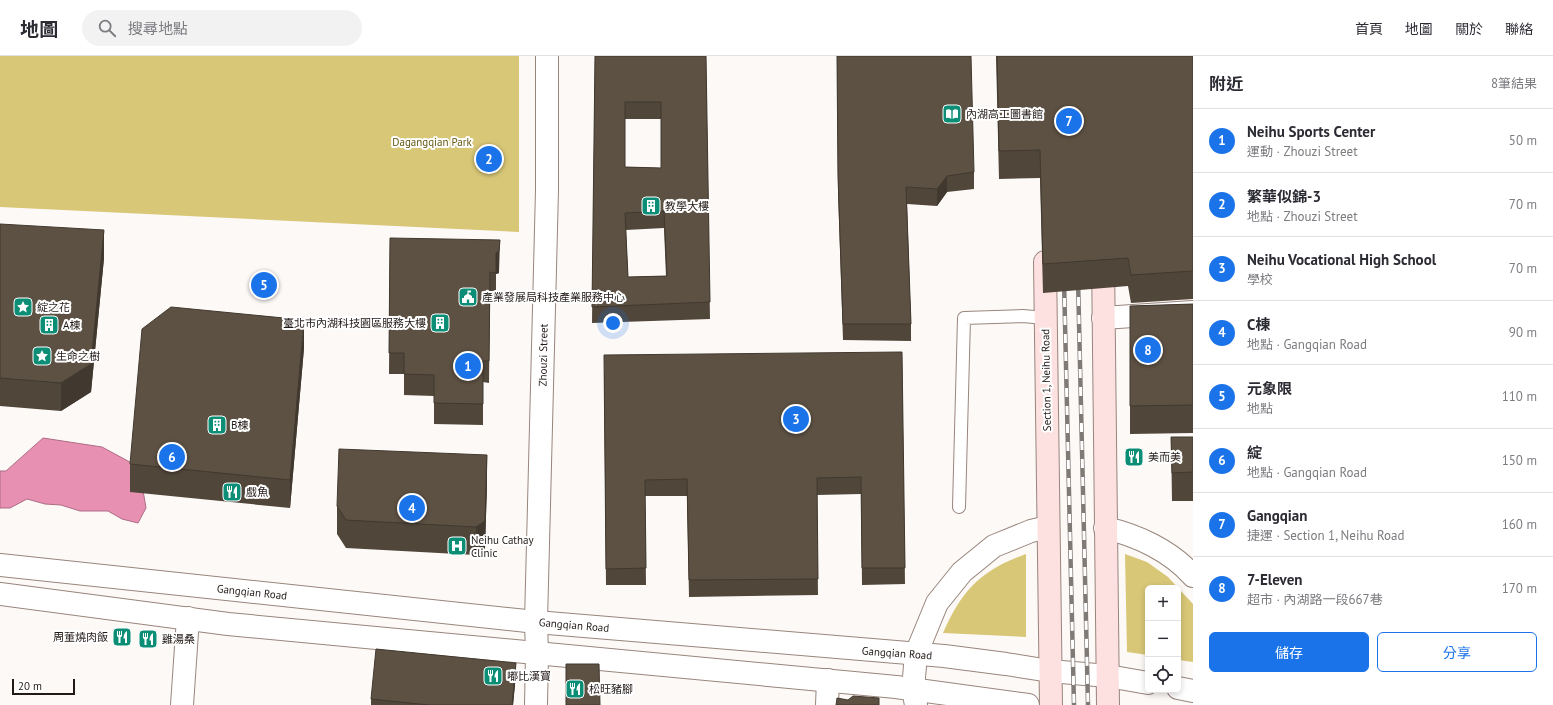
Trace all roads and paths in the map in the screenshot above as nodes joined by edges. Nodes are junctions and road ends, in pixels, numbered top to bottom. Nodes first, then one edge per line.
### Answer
1 (547, 56) edge
2 (1102, 239) edge
3 (1044, 240) edge
4 (1193, 312) edge
5 (1045, 318) junction
6 (1103, 318) junction
7 (959, 507) dead end
8 (1048, 527) junction
9 (1105, 528) junction
10 (0, 565) edge
11 (1193, 576) edge
12 (0, 594) edge
13 (188, 618) junction
14 (536, 622) junction
15 (537, 654) junction
16 (916, 654) junction
17 (1050, 671) junction
18 (1108, 676) junction
19 (828, 680) junction
20 (1145, 682) edge
21 (1181, 688) edge
22 (1193, 690) edge
23 (914, 697) edge
24 (182, 705) edge
25 (536, 705) edge
26 (827, 705) edge
27 (1028, 705) edge
28 (1051, 705) edge
29 (1108, 705) edge

1 - 14 street, Zhouzi Street
2 - 6 main road
3 - 5 main road, Section 1, Neihu Road
4 - 6 street
5 - 7 lane
5 - 8 main road, Section 1, Neihu Road
6 - 9 main road
8 - 16 street
8 - 17 main road, Section 1, Neihu Road
9 - 11 street
9 - 18 main road
10 - 14 street, Gangqian Road
12 - 13 street
13 - 15 street
13 - 24 street
14 - 15 street, Zhouzi Street
14 - 16 street, Gangqian Road
15 - 19 street
15 - 25 street, Zhouzi Street
16 - 17 street, Gangqian Road
16 - 23 street
17 - 18 street, Gangqian Road
17 - 28 main road, Section 1, Neihu Road
18 - 20 street, Gangqian Road
18 - 29 main road
19 - 23 street
19 - 26 street
21 - 22 street
23 - 27 street

